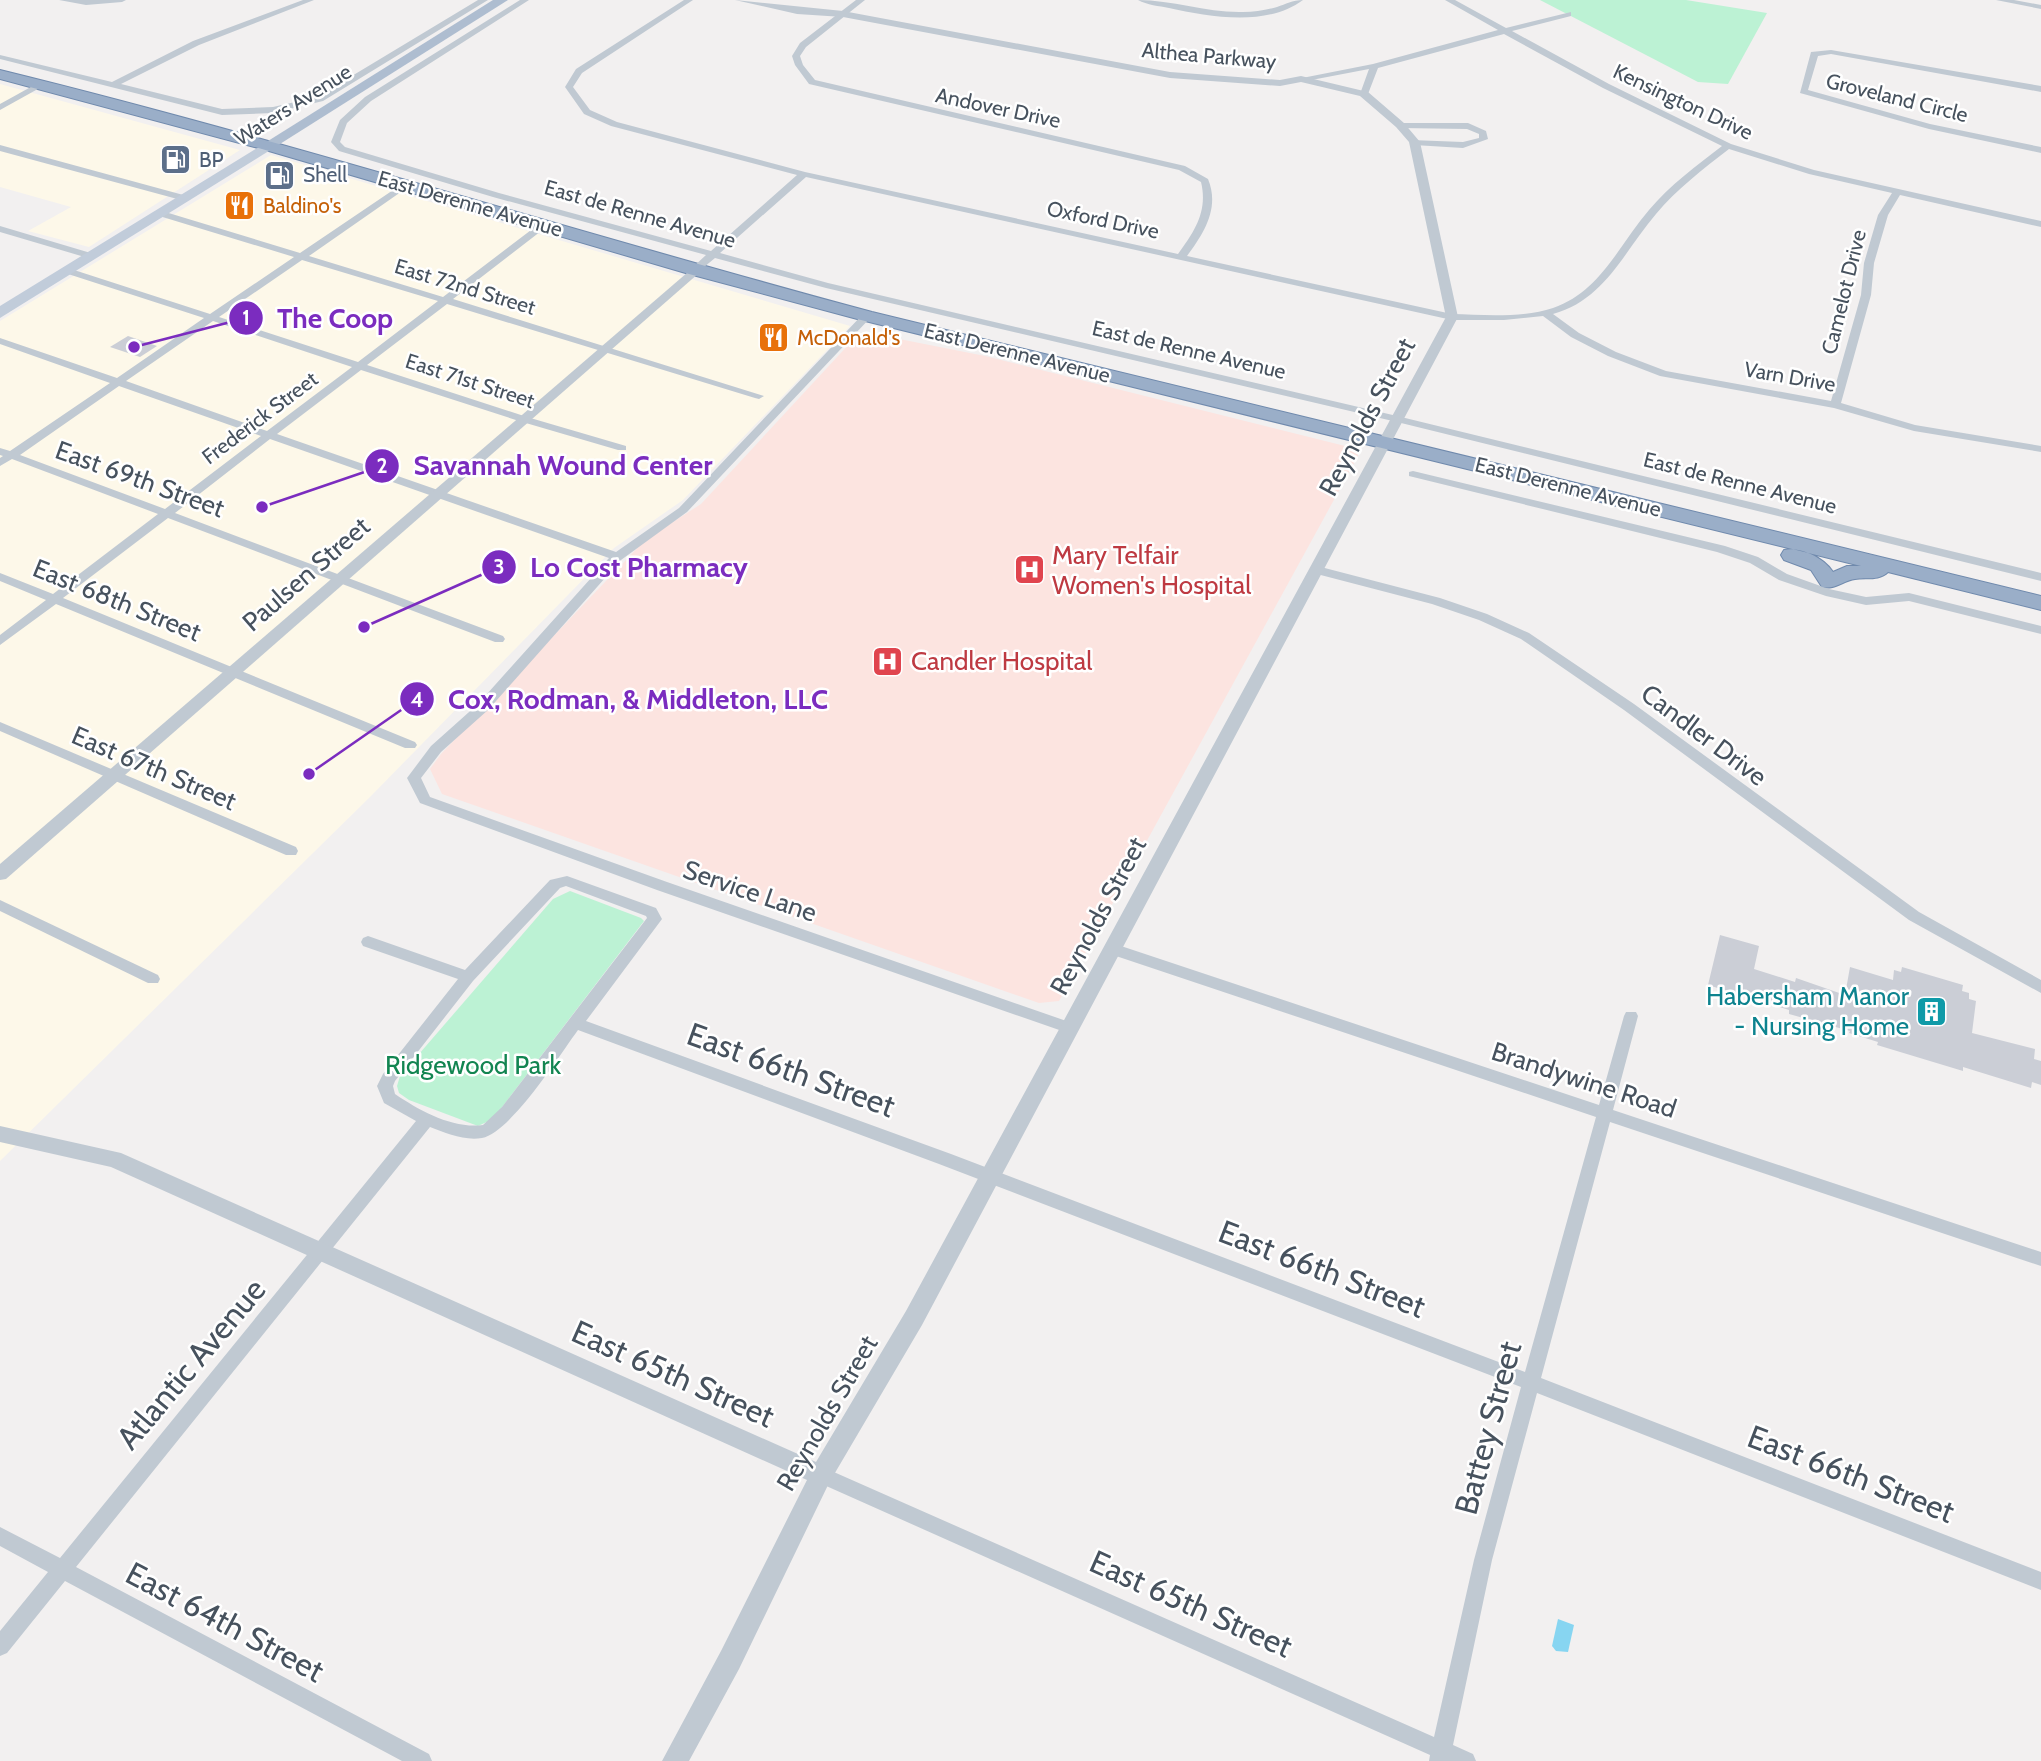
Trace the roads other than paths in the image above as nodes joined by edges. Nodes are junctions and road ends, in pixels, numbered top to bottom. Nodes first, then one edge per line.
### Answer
1 (63, 0) edge
2 (122, 0) edge
3 (310, 0) edge
4 (484, 0) edge
5 (502, 0) edge
6 (525, 0) edge
7 (689, 0) edge
8 (740, 0) edge
9 (784, 0) edge
10 (862, 0) edge
11 (1142, 0) edge
12 (1299, 0) edge
13 (1449, 0) edge
14 (2000, 0) edge
15 (2041, 7) edge
16 (1568, 14) dead end
17 (843, 15) junction
18 (1509, 31) junction
19 (0, 57) edge
20 (1374, 66) junction
21 (0, 74) edge
22 (1301, 79) junction
23 (41, 85) junction
24 (111, 86) junction
25 (2041, 89) edge
26 (1363, 94) junction
27 (0, 107) edge
28 (1400, 125) junction
29 (1414, 142) junction
30 (267, 146) junction
31 (1728, 146) junction
32 (0, 148) edge
33 (2041, 150) edge
34 (804, 174) junction
35 (405, 185) junction
36 (1897, 192) junction
37 (184, 198) junction
38 (159, 213) junction
39 (2041, 224) edge
40 (542, 226) junction
41 (0, 229) edge
42 (712, 255) junction
43 (91, 256) junction
44 (301, 257) junction
45 (1181, 257) junction
46 (695, 270) junction
47 (68, 271) junction
48 (445, 301) junction
49 (1544, 312) junction
50 (0, 313) edge
51 (867, 316) junction
52 (1452, 317) junction
53 (212, 318) junction
54 (0, 341) edge
55 (603, 349) junction
56 (360, 366) junction
57 (118, 383) junction
58 (759, 396) dead end
59 (1835, 405) junction
60 (523, 419) junction
61 (1397, 419) junction
62 (269, 435) junction
63 (1385, 443) junction
64 (622, 448) dead end
65 (2041, 449) edge
66 (6, 453) edge
67 (0, 463) edge
68 (1413, 474) dead end
69 (437, 494) junction
70 (167, 513) junction
71 (1710, 522) junction
72 (617, 556) junction
73 (1317, 570) junction
74 (1904, 570) junction
75 (0, 577) edge
76 (2041, 577) edge
77 (340, 578) junction
78 (55, 599) junction
79 (2041, 603) edge
80 (2041, 630) edge
81 (499, 639) dead end
82 (0, 641) edge
83 (231, 672) junction
84 (0, 726) edge
85 (410, 745) dead end
86 (114, 775) junction
87 (291, 851) dead end
88 (0, 874) edge
89 (0, 905) edge
90 (368, 942) dead end
91 (1112, 949) junction
92 (468, 977) junction
93 (153, 979) dead end
94 (2041, 987) edge
95 (1632, 1016) dead end
96 (578, 1024) junction
97 (1070, 1028) junction
98 (1604, 1113) junction
99 (427, 1119) junction
100 (0, 1134) edge
101 (990, 1175) junction
102 (323, 1251) junction
103 (2041, 1259) edge
104 (1532, 1381) junction
105 (821, 1475) junction
106 (0, 1536) edge
107 (62, 1569) junction
108 (2041, 1581) edge
109 (0, 1646) edge
110 (1441, 1755) edge
111 (422, 1761) edge
112 (675, 1761) edge
113 (1466, 1761) edge

1 - 2 street
3 - 24 street
4 - 24 street
5 - 30 main road, Waters Avenue
6 - 42 street, East de Renne Avenue
7 - 34 street, Oxford Drive
8 - 17 street, Althea Parkway
9 - 17 street, Althea Parkway
10 - 17 street, Andover Drive
11 - 12 street
13 - 18 street, Kensington Drive
14 - 15 street
16 - 18 street, Althea Parkway
17 - 22 street, Althea Parkway
17 - 45 street, Andover Drive
18 - 20 street, Althea Parkway
18 - 31 street, Kensington Drive
19 - 24 street
20 - 22 street, Althea Parkway
20 - 26 street
21 - 23 highway, East Derenne Avenue
22 - 26 street
23 - 27 street
23 - 30 highway, East Derenne Avenue
25 - 33 street, Groveland Circle
26 - 28 street
28 - 29 street
28 - 29 street
29 - 52 street
30 - 35 highway, East Derenne Avenue
30 - 37 main road, Waters Avenue
31 - 36 street, Kensington Drive
31 - 49 street, Oxford Drive
32 - 37 street
34 - 42 street, Paulsen Street
34 - 45 street, Oxford Drive
35 - 40 highway, East Derenne Avenue
35 - 44 street
36 - 39 street, Kensington Drive
36 - 59 street, Camelot Drive
37 - 38 main road, Waters Avenue
38 - 43 main road, Waters Avenue
38 - 44 street, East 72nd Street
40 - 46 highway, East Derenne Avenue
40 - 48 street, Frederick Street
41 - 43 street
42 - 46 street, Paulsen Street
42 - 61 street, East de Renne Avenue
43 - 47 main road, Waters Avenue
44 - 48 street, East 72nd Street
44 - 53 street
45 - 52 street, Oxford Drive
46 - 51 highway, East Derenne Avenue
46 - 55 street, Paulsen Street
47 - 50 main road, Waters Avenue
47 - 53 street, East 71st Street
48 - 55 street, East 72nd Street
48 - 56 street, Frederick Street
49 - 52 street, Oxford Drive
49 - 59 street, Varn Drive
51 - 63 highway, East Derenne Avenue
51 - 72 street
52 - 61 street, Reynolds Street
53 - 56 street, East 71st Street
53 - 57 street
54 - 57 street
55 - 58 street, East 72nd Street
55 - 60 street, Paulsen Street
56 - 60 street, East 71st Street
56 - 62 street, Frederick Street
57 - 62 street
57 - 66 street
59 - 65 street, Varn Drive
60 - 64 street, East 71st Street
60 - 69 street, Paulsen Street
61 - 63 street, Reynolds Street
61 - 76 street, East de Renne Avenue
62 - 69 street
62 - 70 street, Frederick Street
63 - 71 highway, East Derenne Avenue
63 - 73 street, Reynolds Street
66 - 67 street
66 - 70 street, East 69th Street
68 - 80 street
69 - 72 street
69 - 77 street, Paulsen Street
70 - 77 street, East 69th Street
70 - 78 street, Frederick Street
71 - 74 highway, East Derenne Avenue
71 - 74 highway
72 - 97 street, Service Lane
73 - 91 street, Reynolds Street
73 - 94 street, Candler Drive
74 - 79 highway, East Derenne Avenue
75 - 78 street, East 68th Street
77 - 81 street, East 69th Street
77 - 83 street, Paulsen Street
78 - 82 street, Frederick Street
78 - 83 street, East 68th Street
83 - 85 street, East 68th Street
83 - 86 street, Paulsen Street
84 - 86 street, East 67th Street
86 - 87 street, East 67th Street
86 - 88 street, Paulsen Street
89 - 93 street
90 - 92 street
91 - 97 street, Reynolds Street
91 - 98 street, Brandywine Road
92 - 96 street
92 - 99 street
95 - 98 street, Battey Street
96 - 99 street
96 - 101 street, East 66th Street
97 - 101 street, Reynolds Street
98 - 103 street, Brandywine Road
98 - 104 street, Battey Street
99 - 102 street, Atlantic Avenue
100 - 102 street, East 65th Street
101 - 104 street, East 66th Street
101 - 105 street, Reynolds Street
102 - 105 street, East 65th Street
102 - 107 street, Atlantic Avenue
104 - 108 street, East 66th Street
104 - 110 street, Battey Street
105 - 110 street, East 65th Street
105 - 112 street, Reynolds Street
106 - 107 street, East 64th Street
107 - 109 street, Atlantic Avenue
107 - 111 street, East 64th Street
110 - 113 street, East 65th Street

